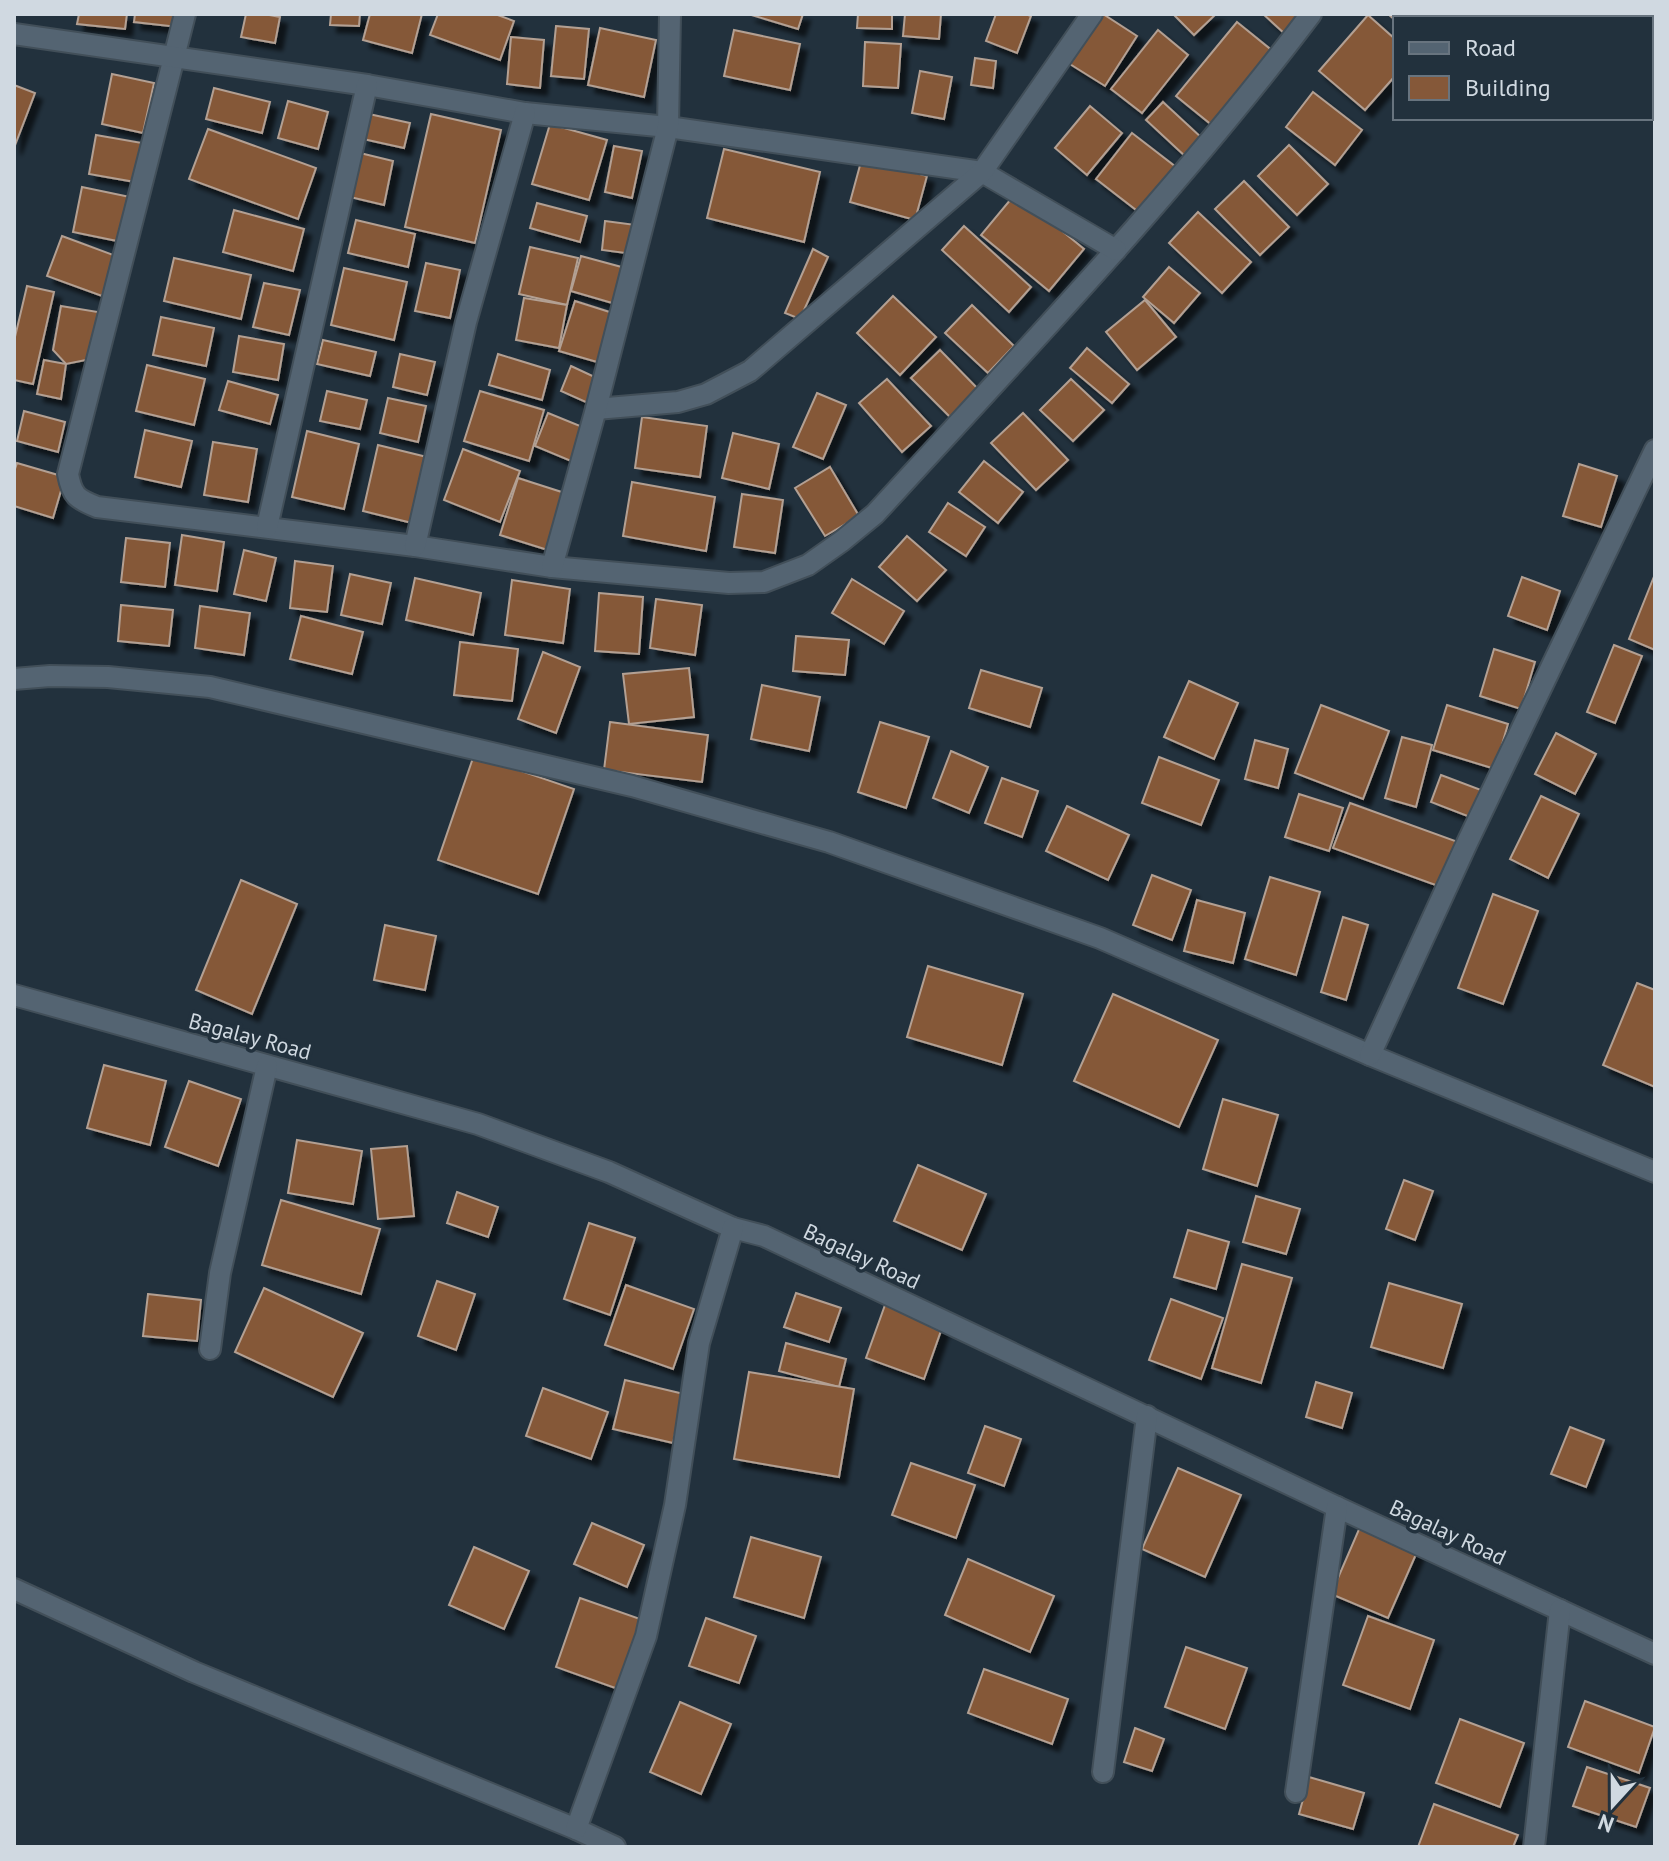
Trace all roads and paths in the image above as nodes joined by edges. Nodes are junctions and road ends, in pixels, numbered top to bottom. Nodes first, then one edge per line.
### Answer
1 (185, 14) edge
2 (670, 14) edge
3 (1092, 14) edge
4 (1311, 14) edge
5 (14, 34) edge
6 (173, 58) junction
7 (367, 85) junction
8 (525, 113) junction
9 (668, 127) junction
10 (982, 172) junction
11 (1116, 250) junction
12 (596, 409) junction
13 (1655, 450) edge
14 (267, 527) junction
15 (415, 546) junction
16 (552, 567) junction
17 (14, 679) edge
18 (14, 995) edge
19 (1370, 1055) junction
20 (267, 1066) junction
21 (1655, 1172) edge
22 (733, 1228) junction
23 (210, 1349) dead end
24 (1147, 1416) junction
25 (1337, 1507) junction
26 (14, 1589) edge
27 (1560, 1610) junction
28 (1655, 1654) edge
29 (1103, 1772) dead end
30 (1296, 1792) dead end
31 (576, 1829) junction
32 (615, 1847) edge
33 (1534, 1847) edge

1 - 6 street
2 - 9 street
3 - 10 street
4 - 11 street
5 - 6 street
6 - 7 street
6 - 14 street
7 - 8 street
7 - 14 street
8 - 9 street
8 - 15 street
9 - 10 street
9 - 12 street
10 - 11 street
10 - 12 street
11 - 16 street
12 - 16 street
13 - 19 street
14 - 15 street
15 - 16 street
17 - 19 street
18 - 20 street, Bagalay Road
19 - 21 street
20 - 22 street, Bagalay Road
20 - 23 street
22 - 24 street, Bagalay Road
22 - 31 street
24 - 25 street, Bagalay Road
24 - 29 street
25 - 27 street, Bagalay Road
25 - 30 street
26 - 31 street
27 - 28 street, Bagalay Road
27 - 33 street
31 - 32 street

